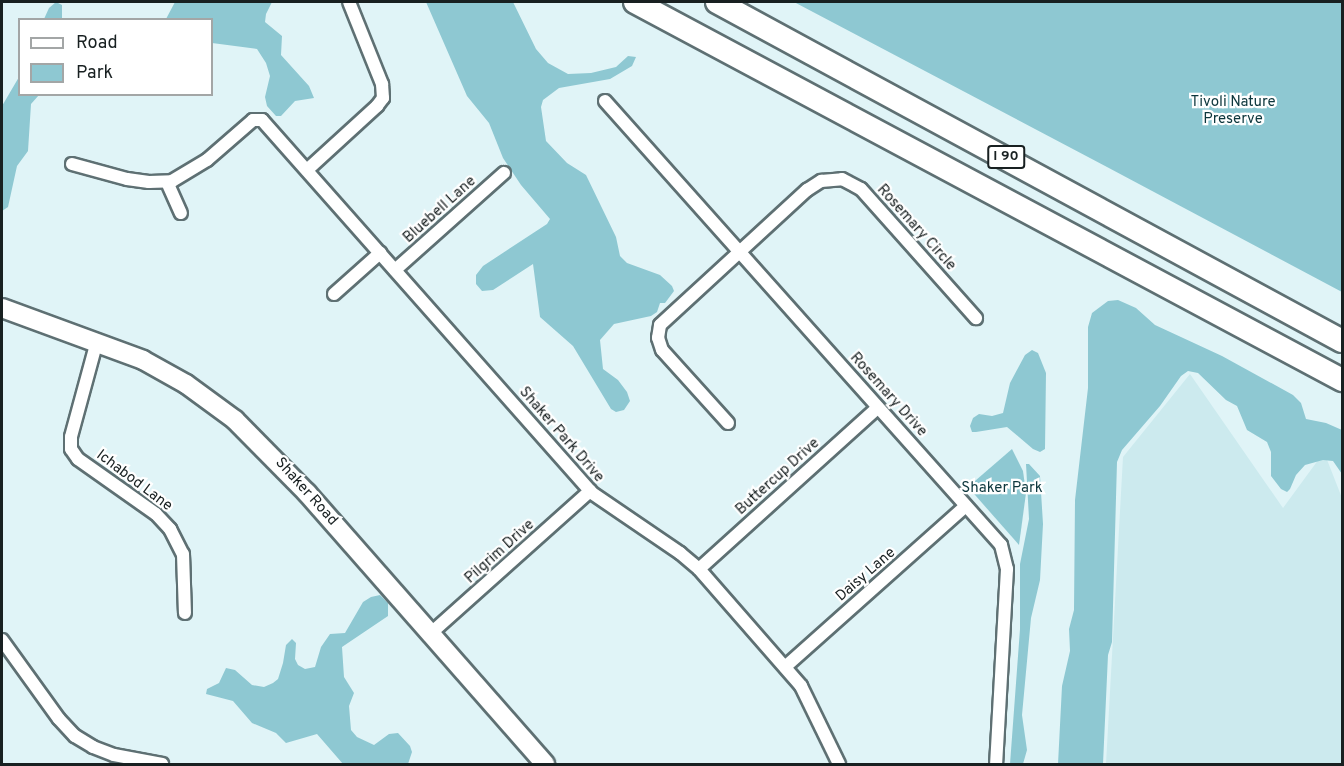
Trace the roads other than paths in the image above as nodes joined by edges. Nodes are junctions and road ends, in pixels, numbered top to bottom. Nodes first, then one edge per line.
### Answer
1 (349, 2) edge
2 (635, 2) edge
3 (717, 2) edge
4 (605, 101) dead end
5 (72, 164) dead end
6 (307, 170) junction
7 (504, 172) dead end
8 (166, 182) junction
9 (181, 213) dead end
10 (741, 251) junction
11 (380, 253) junction
12 (395, 270) junction
13 (334, 294) dead end
14 (2, 308) edge
15 (1295, 314) junction
16 (976, 318) dead end
17 (1342, 335) edge
18 (1342, 340) edge
19 (97, 341) junction
20 (1342, 380) edge
21 (878, 407) junction
22 (728, 423) dead end
23 (590, 491) junction
24 (966, 506) junction
25 (699, 569) junction
26 (185, 613) dead end
27 (430, 634) junction
28 (2, 640) edge
29 (785, 667) junction
30 (162, 765) edge
31 (545, 765) edge
32 (839, 765) edge
33 (996, 765) edge

1 - 6 street
2 - 20 highway, I 90
3 - 15 highway, I 90
4 - 10 street, Rosemary Drive
5 - 8 street
6 - 8 street, Shaker Park Drive
6 - 11 street, Shaker Park Drive
7 - 12 street, Bluebell Lane
8 - 9 street
10 - 16 street, Rosemary Circle
10 - 21 street, Rosemary Drive
10 - 22 street, Rosemary Circle
11 - 12 street, Shaker Park Drive
11 - 13 street
12 - 23 street, Shaker Park Drive
14 - 19 main road, Shaker Road
15 - 17 highway
15 - 18 highway, I 90
19 - 26 street, Ichabod Lane
19 - 27 main road, Shaker Road
21 - 24 street, Rosemary Drive
21 - 25 street, Buttercup Drive
23 - 25 street, Shaker Park Drive
23 - 27 street, Pilgrim Drive
24 - 29 street, Daisy Lane
24 - 33 street, Rosemary Drive
25 - 29 street, Shaker Park Drive
27 - 31 main road, Shaker Road
28 - 30 street
29 - 32 street, Shaker Park Drive

